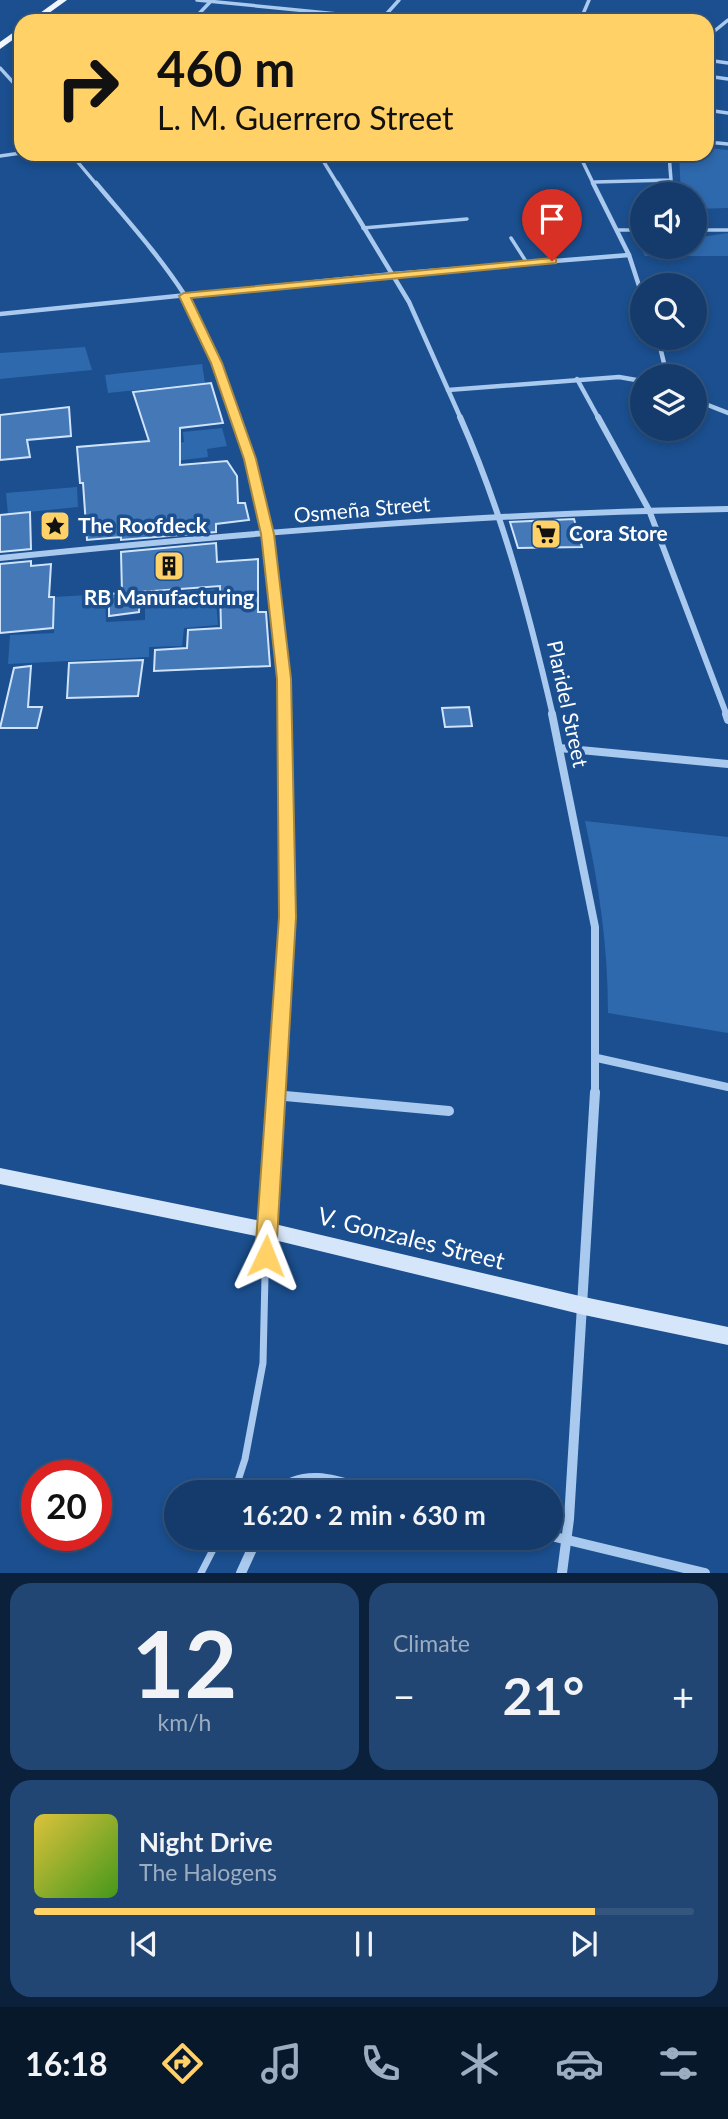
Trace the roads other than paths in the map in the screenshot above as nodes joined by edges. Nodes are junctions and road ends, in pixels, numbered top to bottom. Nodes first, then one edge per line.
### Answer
1 (63, 0) edge
2 (197, 0) edge
3 (399, 0) edge
4 (212, 1) edge
5 (43, 14) edge
6 (198, 14) edge
7 (328, 14) edge
8 (387, 14) edge
9 (728, 20) edge
10 (714, 31) edge
11 (14, 35) edge
12 (0, 46) edge
13 (0, 68) edge
14 (14, 83) edge
15 (77, 161) edge
16 (324, 161) edge
17 (583, 161) edge
18 (670, 161) edge
19 (595, 182) junction
20 (467, 219) dead end
21 (363, 229) junction
22 (617, 230) junction
23 (630, 230) edge
24 (707, 230) edge
25 (728, 230) edge
26 (511, 238) dead end
27 (629, 255) junction
28 (527, 263) junction
29 (635, 273) edge
30 (393, 274) junction
31 (184, 296) junction
32 (0, 314) edge
33 (577, 379) junction
34 (630, 379) edge
35 (448, 390) junction
36 (707, 404) edge
37 (728, 412) edge
38 (649, 509) junction
39 (728, 509) edge
40 (499, 515) junction
41 (267, 534) junction
42 (0, 558) edge
43 (728, 720) edge
44 (559, 748) junction
45 (728, 764) edge
46 (597, 1058) junction
47 (728, 1087) edge
48 (274, 1095) junction
49 (449, 1111) dead end
50 (0, 1176) edge
51 (266, 1230) junction
52 (584, 1306) junction
53 (728, 1336) edge
54 (238, 1480) edge
55 (290, 1480) edge
56 (324, 1480) edge
57 (563, 1538) edge
58 (567, 1539) junction
59 (213, 1550) edge
60 (252, 1550) edge
61 (201, 1573) edge
62 (241, 1573) edge
63 (562, 1573) edge
64 (705, 1573) edge

1 - 5 main road
2 - 4 street
3 - 8 street
4 - 6 street
4 - 7 street
9 - 10 street
11 - 12 main road
13 - 14 street
15 - 31 street
16 - 21 street, Plaridel Street
17 - 19 street
18 - 19 street
19 - 22 street
20 - 21 lane
21 - 30 street, Plaridel Street
22 - 23 lane
22 - 27 street
24 - 25 lane
26 - 28 lane
27 - 28 street
27 - 29 street
28 - 30 street
30 - 31 street
30 - 35 street, Plaridel Street
31 - 32 street
31 - 41 street
33 - 34 street
33 - 35 street
33 - 38 street
35 - 40 street, Plaridel Street
36 - 37 street
38 - 39 street, Osmeña Street
38 - 40 street, Osmeña Street
38 - 43 street
40 - 41 street, Osmeña Street
40 - 44 street, Plaridel Street
41 - 42 street, Osmeña Street
41 - 48 street
44 - 45 street
44 - 46 street, Plaridel Street
46 - 47 street
46 - 52 street, Plaridel Street
48 - 49 street
48 - 51 street
50 - 51 street, V. Gonzales Street
51 - 52 street, V. Gonzales Street
51 - 54 lane
52 - 53 street, V. Gonzales Street
52 - 58 street, Plaridel Street
55 - 56 street
57 - 58 street
58 - 63 street, Plaridel Street
58 - 64 street
59 - 61 lane
60 - 62 street

